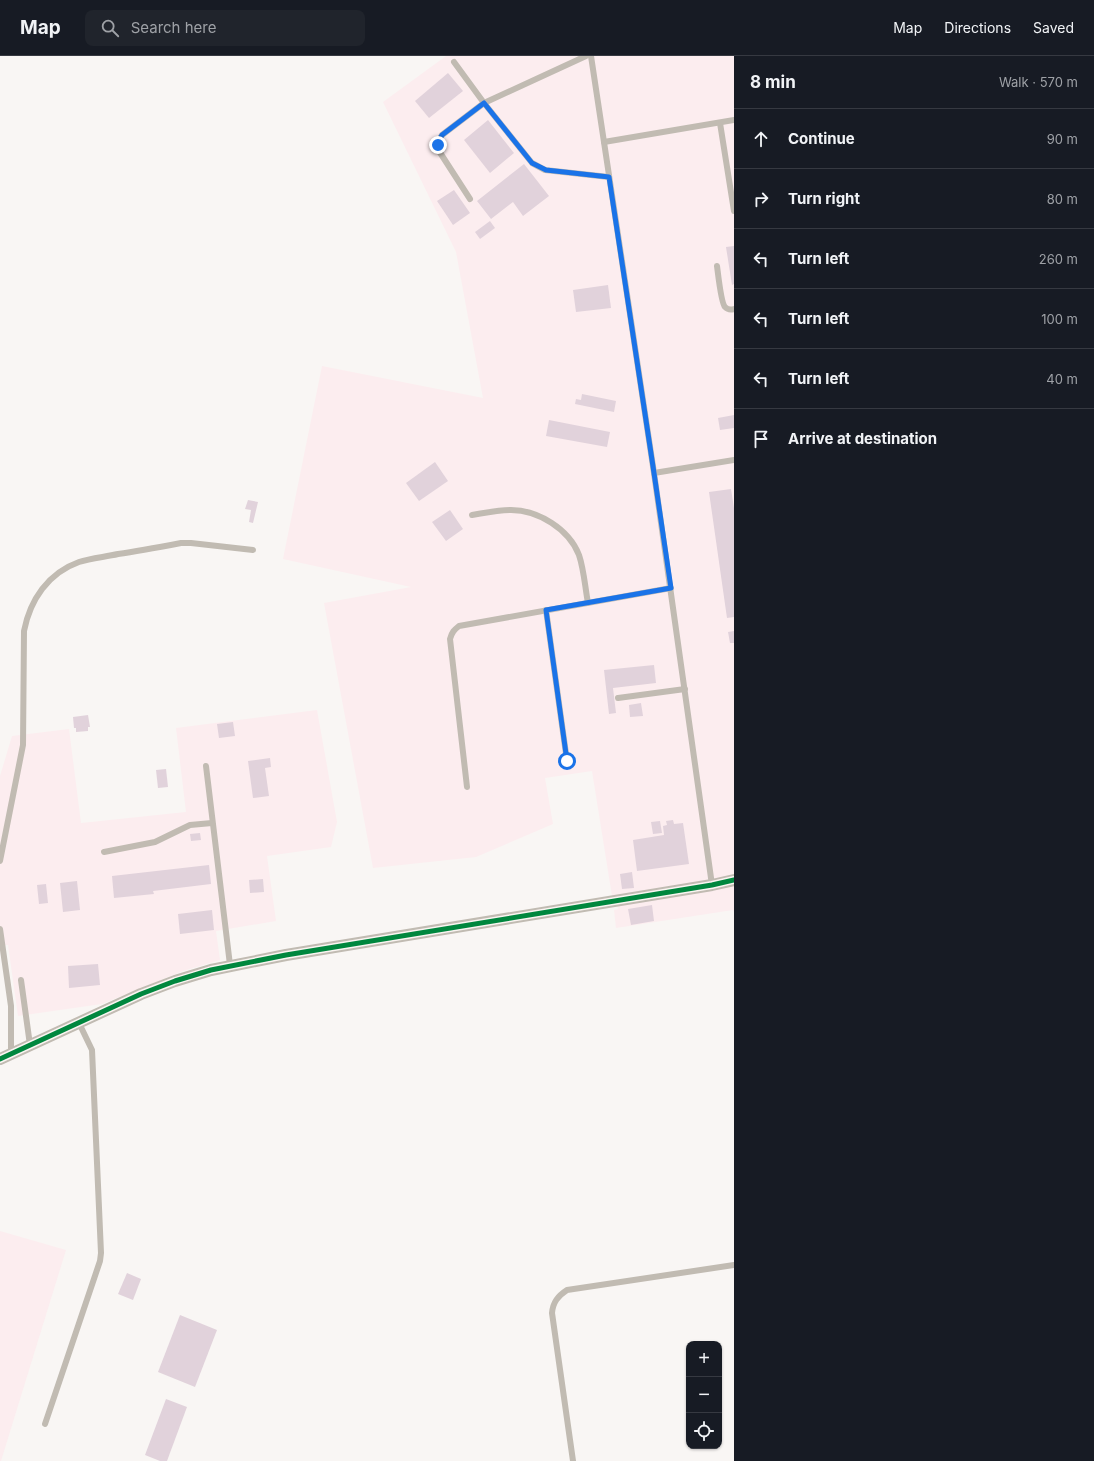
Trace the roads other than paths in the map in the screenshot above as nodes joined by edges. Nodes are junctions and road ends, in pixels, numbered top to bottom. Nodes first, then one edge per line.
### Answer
1 (586, 56) edge
2 (591, 56) edge
3 (454, 62) dead end
4 (484, 103) junction
5 (734, 120) edge
6 (720, 122) junction
7 (604, 142) junction
8 (609, 177) junction
9 (470, 199) dead end
10 (734, 211) edge
11 (717, 266) dead end
12 (734, 309) edge
13 (734, 460) edge
14 (654, 473) junction
15 (472, 515) dead end
16 (253, 550) dead end
17 (671, 588) junction
18 (588, 603) junction
19 (546, 610) junction
20 (685, 689) junction
21 (618, 698) dead end
22 (567, 761) dead end
23 (206, 766) dead end
24 (468, 787) dead end
25 (212, 823) junction
26 (104, 852) dead end
27 (0, 861) edge
28 (734, 880) edge
29 (712, 885) junction
30 (0, 929) edge
31 (230, 965) junction
32 (22, 980) dead end
33 (79, 1023) junction
34 (30, 1045) junction
35 (5, 1057) edge
36 (734, 1265) edge
37 (45, 1424) dead end
38 (573, 1461) edge

1 - 4 lane
2 - 7 lane
3 - 4 lane
4 - 8 lane
4 - 9 lane
5 - 6 lane
6 - 7 lane
6 - 10 lane
7 - 8 lane
8 - 14 lane
11 - 12 lane
13 - 14 lane
14 - 17 lane
15 - 18 lane
16 - 27 lane
17 - 18 lane
17 - 20 lane
18 - 19 lane
19 - 22 lane
19 - 24 lane
20 - 21 lane
20 - 29 lane
23 - 25 lane
25 - 26 lane
25 - 31 lane
28 - 29 street
29 - 31 street
30 - 35 lane
31 - 33 street
32 - 34 lane
33 - 34 street
33 - 37 lane
34 - 35 street
36 - 38 lane

